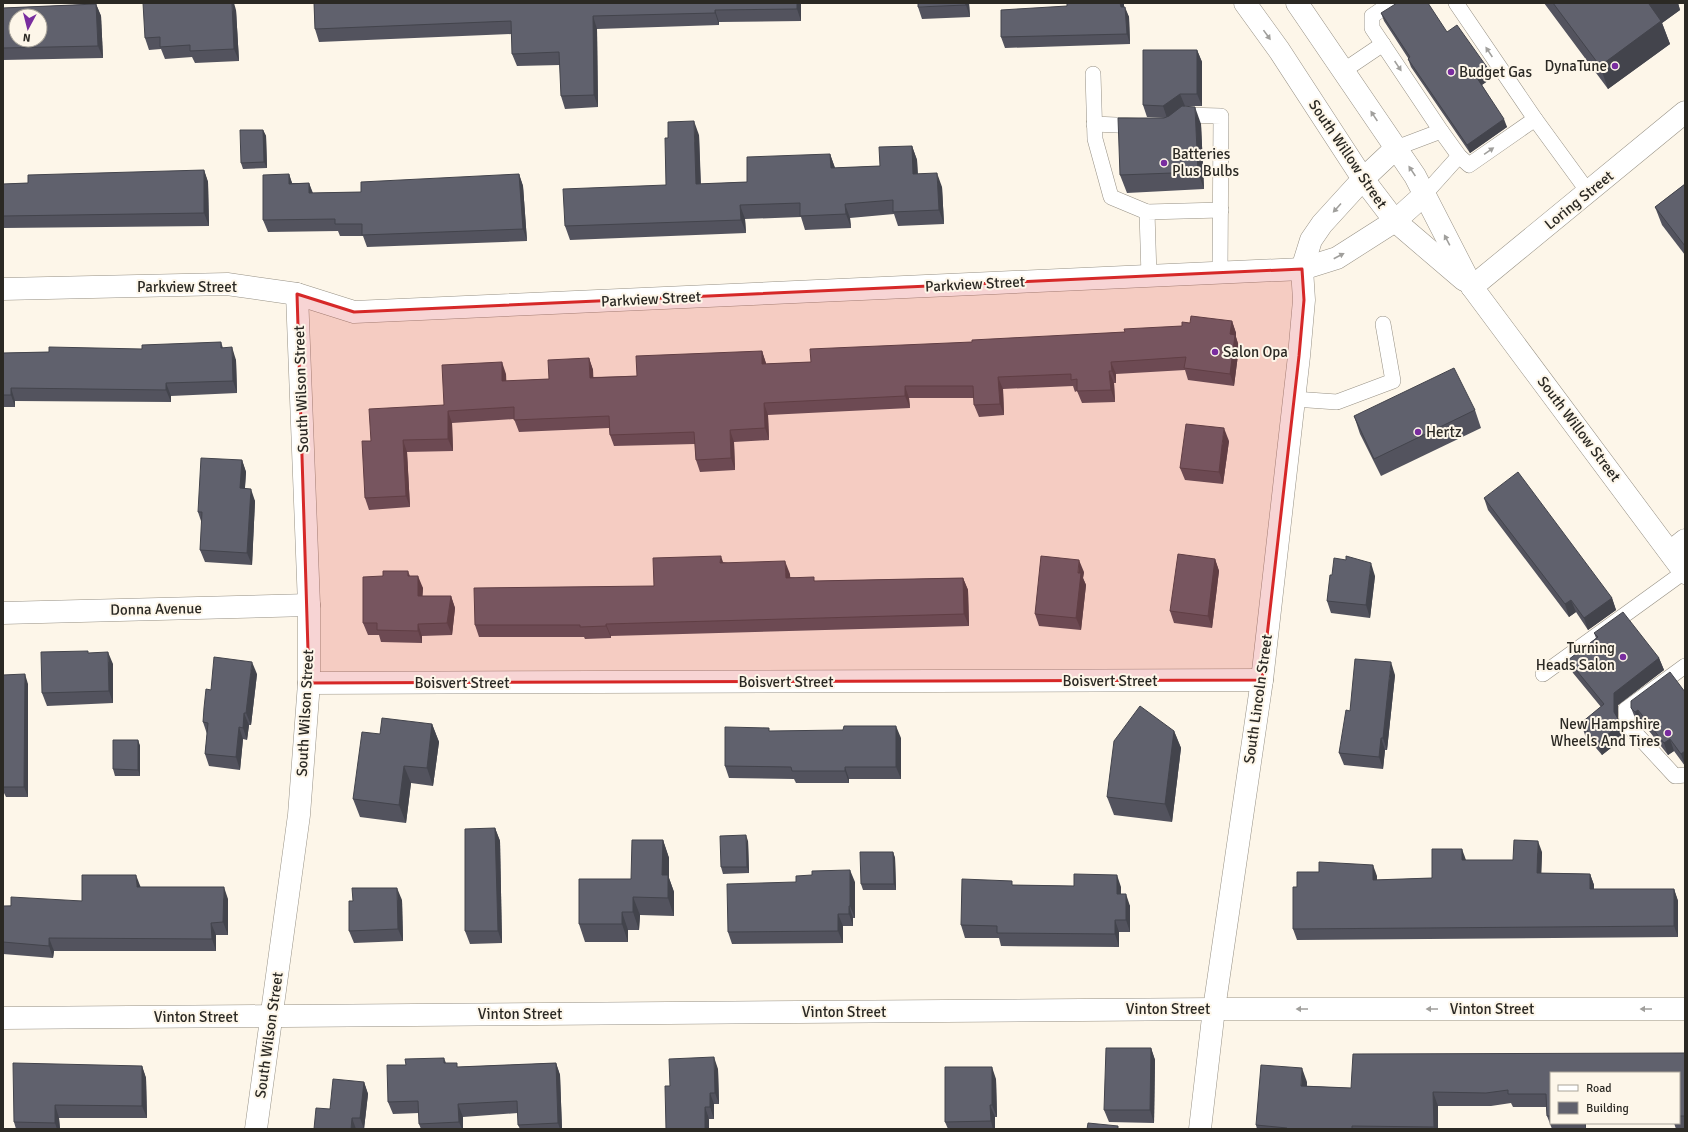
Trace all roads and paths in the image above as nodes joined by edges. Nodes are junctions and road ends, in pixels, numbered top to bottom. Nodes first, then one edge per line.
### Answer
1 (1245, 3) edge
2 (1297, 3) edge
3 (1391, 3) edge
4 (1456, 3) edge
5 (1383, 44) junction
6 (1343, 71) junction
7 (1093, 74) dead end
8 (1685, 112) edge
9 (1534, 119) junction
10 (1094, 124) junction
11 (1155, 126) edge
12 (1170, 127) edge
13 (1441, 131) junction
14 (1396, 148) junction
15 (1459, 156) junction
16 (1363, 178) junction
17 (1589, 193) junction
18 (1424, 195) junction
19 (1221, 210) junction
20 (1147, 212) junction
21 (1395, 221) junction
22 (1302, 269) junction
23 (1220, 273) junction
24 (1149, 276) junction
25 (1472, 287) junction
26 (3, 289) edge
27 (297, 294) junction
28 (1383, 324) dead end
29 (1294, 399) junction
30 (1677, 546) edge
31 (1685, 572) edge
32 (309, 606) junction
33 (3, 613) edge
34 (1685, 666) edge
35 (1543, 674) dead end
36 (1262, 680) junction
37 (309, 683) junction
38 (1685, 775) edge
39 (1214, 1009) junction
40 (1685, 1009) edge
41 (272, 1016) junction
42 (3, 1018) edge
43 (256, 1129) edge
44 (1200, 1129) edge

1 -> 16 street, South Willow Street
2 - 6 street, South Willow Street
3 - 5 lane
9 -> 4 lane
5 - 6 lane
5 -> 13 lane
14 -> 6 street, South Willow Street
7 - 10 lane
8 - 17 street, Loring Street
15 -> 9 lane
9 - 17 lane
10 - 11 lane
10 - 20 lane
12 - 19 lane
13 - 14 lane
13 - 15 lane
14 - 16 street, South Lincoln Street
18 -> 14 street, South Willow Street
15 - 18 lane
16 - 21 street, South Willow Street
16 -> 22 street, South Lincoln Street
17 - 25 street, Loring Street
18 - 21 street
25 -> 18 street, South Willow Street
19 - 20 lane
19 - 23 lane
20 - 24 lane
22 -> 21 street
21 - 25 street, South Willow Street
22 - 23 street, Parkview Street
22 - 29 street, South Lincoln Street
23 - 24 street, Parkview Street
24 - 27 street, Parkview Street
25 - 30 street, South Willow Street
26 - 27 street, Parkview Street
27 - 32 street, South Wilson Street
28 - 29 lane
29 - 36 street, South Lincoln Street
30 - 31 street, South Willow Street
31 - 35 lane
32 - 33 street, Donna Avenue
32 - 37 street, South Wilson Street
34 - 38 lane
36 - 37 street, Boisvert Street
36 - 39 street, South Lincoln Street
37 - 41 street, South Wilson Street
40 -> 39 street, Vinton Street
39 - 41 street, Vinton Street
39 - 44 street, South Lincoln Street
41 - 42 street, Vinton Street
41 - 43 street, South Wilson Street

